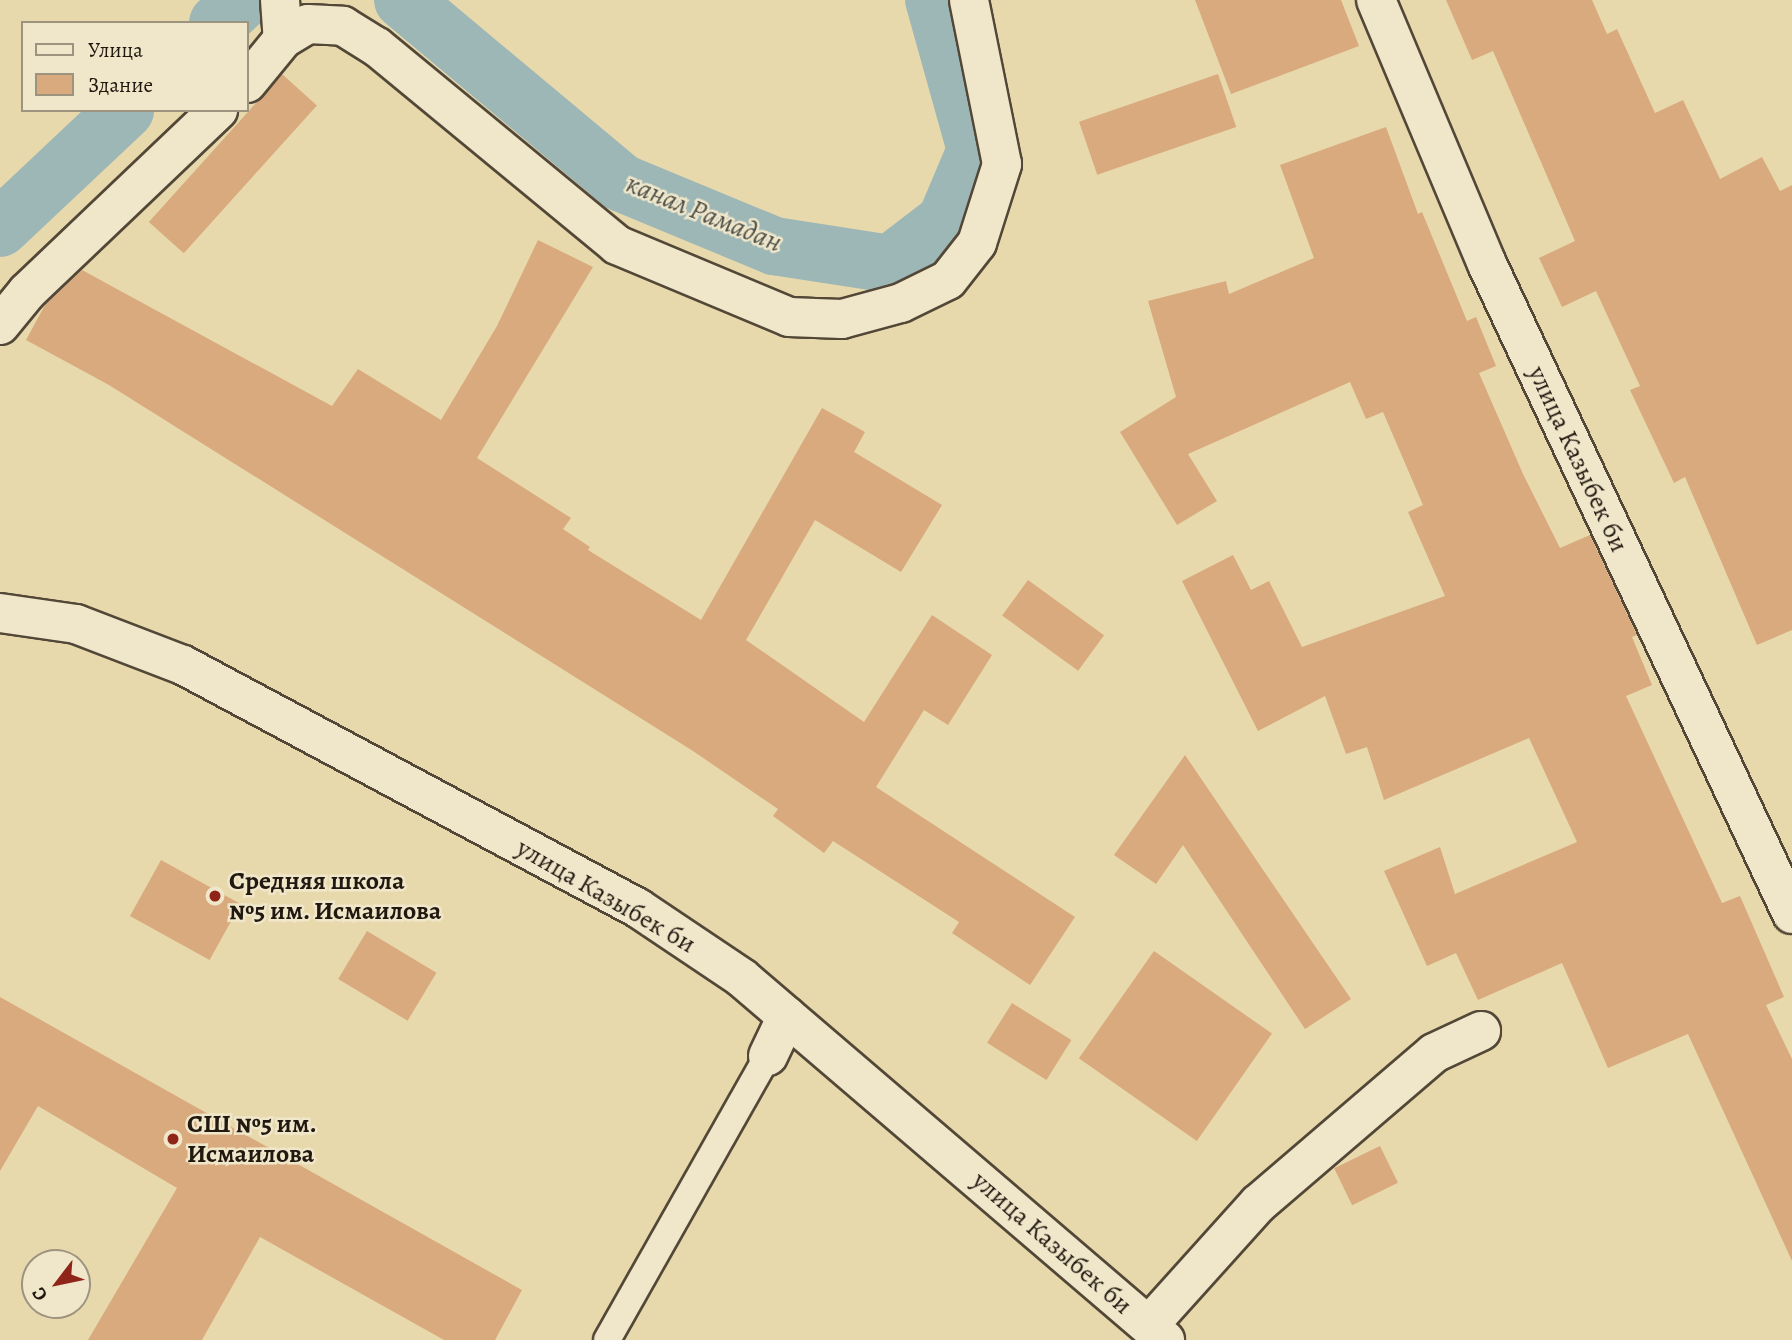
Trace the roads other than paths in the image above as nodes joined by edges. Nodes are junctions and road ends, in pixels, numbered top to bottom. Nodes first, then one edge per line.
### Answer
1 (969, 0) edge
2 (1376, 0) edge
3 (282, 18) edge
4 (248, 81) edge
5 (216, 112) edge
6 (0, 325) edge
7 (0, 613) edge
8 (1792, 914) edge
9 (787, 1016) junction
10 (1481, 1031) dead end
11 (768, 1056) joint
12 (1157, 1333) edge
13 (607, 1340) edge

1 - 3 street
2 - 8 street, улица Казыбек би
3 - 4 street
5 - 6 street
7 - 9 street, улица Казыбек би
9 - 11 street
9 - 12 street, улица Казыбек би
10 - 12 street
11 - 13 lane

